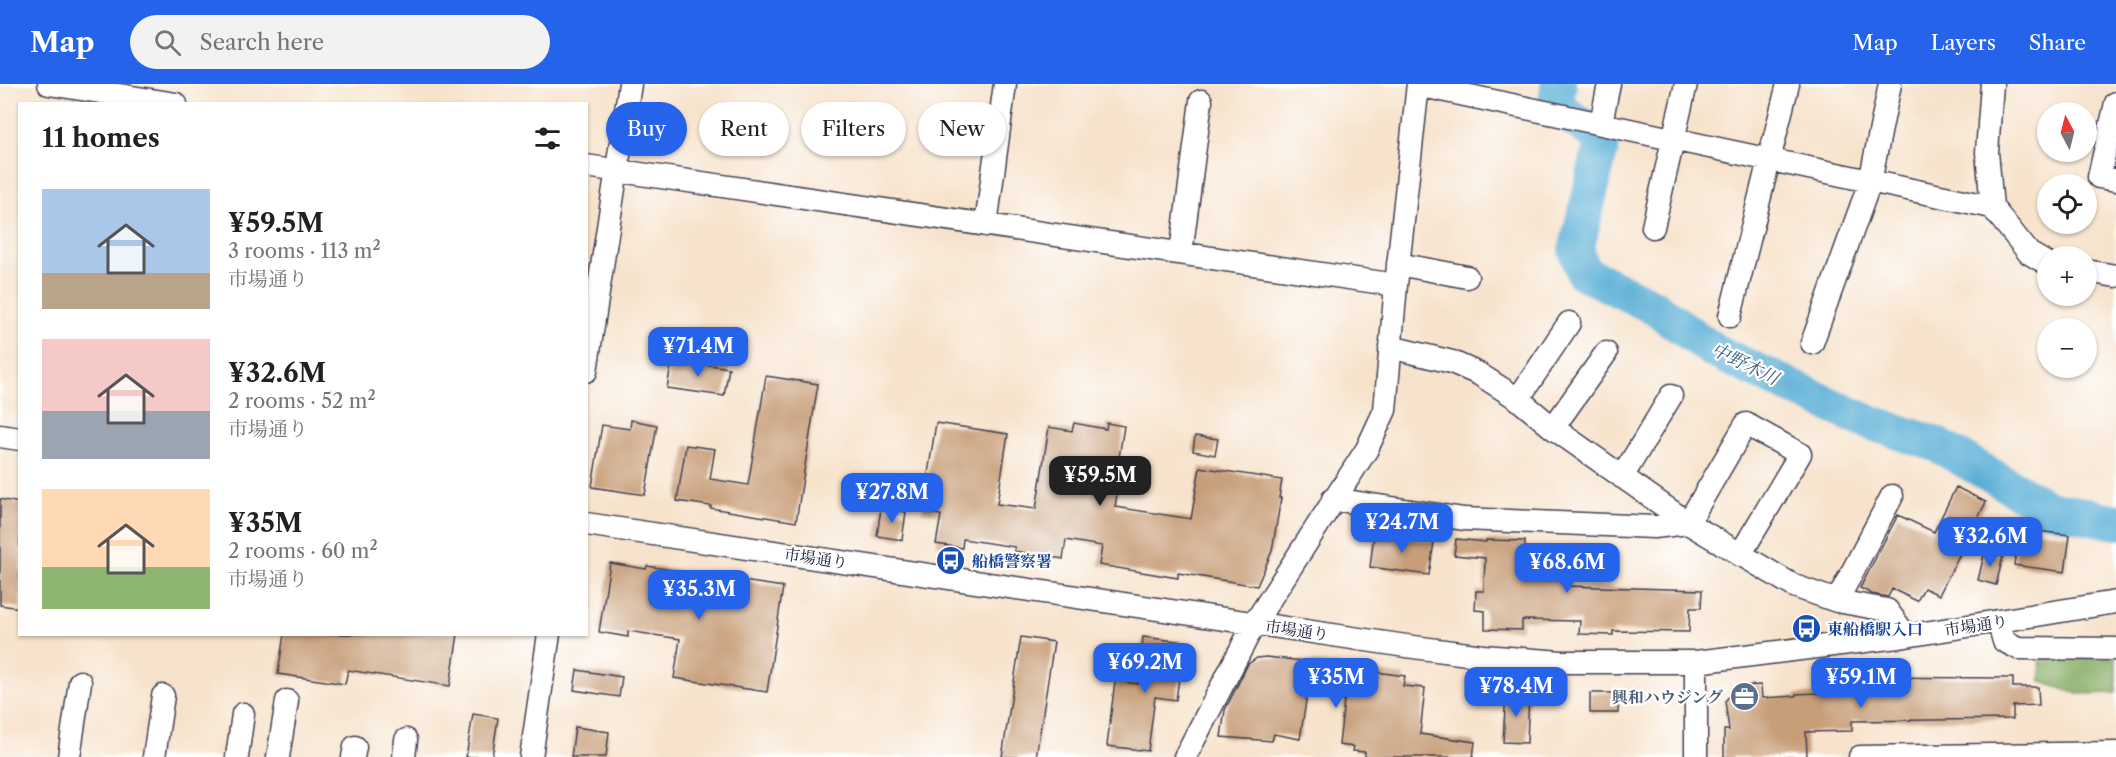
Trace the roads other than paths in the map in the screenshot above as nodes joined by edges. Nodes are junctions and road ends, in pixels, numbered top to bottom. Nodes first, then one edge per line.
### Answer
1 (49, 84) edge
2 (630, 84) edge
3 (1005, 84) edge
4 (1418, 84) edge
5 (1610, 84) edge
6 (1686, 84) edge
7 (1788, 84) edge
8 (1890, 84) edge
9 (1992, 84) edge
10 (1201, 101) dead end
11 (163, 102) edge
12 (2116, 103) edge
13 (1601, 123) junction
14 (1675, 139) junction
15 (1769, 161) junction
16 (588, 166) edge
17 (616, 171) junction
18 (2116, 180) edge
19 (1870, 182) junction
20 (1992, 207) junction
21 (986, 225) junction
22 (1653, 227) dead end
23 (1181, 253) junction
24 (2037, 258) edge
25 (2097, 273) edge
26 (1397, 274) junction
27 (2116, 276) edge
28 (1467, 277) dead end
29 (1730, 316) dead end
30 (1569, 323) dead end
31 (1812, 344) dead end
32 (1390, 347) junction
33 (1606, 353) dead end
34 (588, 357) edge
35 (1671, 396) dead end
36 (1518, 399) junction
37 (1553, 428) junction
38 (0, 436) edge
39 (18, 439) edge
40 (1622, 477) junction
41 (1892, 496) dead end
42 (1334, 499) junction
43 (588, 524) edge
44 (1688, 524) junction
45 (1740, 555) junction
46 (1837, 601) junction
47 (2116, 602) edge
48 (1998, 621) junction
49 (1254, 624) junction
50 (549, 636) edge
51 (1906, 636) junction
52 (2116, 649) edge
53 (1696, 662) junction
54 (80, 682) dead end
55 (163, 696) dead end
56 (287, 701) dead end
57 (243, 714) dead end
58 (2116, 753) edge
59 (69, 757) edge
60 (154, 757) edge
61 (237, 757) edge
62 (278, 757) edge
63 (531, 757) edge
64 (1185, 757) edge
65 (1696, 757) edge
66 (1860, 757) edge

1 - 11 street
2 - 17 street
3 - 21 street
4 - 13 street
4 - 26 street
5 - 13 street
6 - 14 street
7 - 15 street
8 - 19 street
9 - 20 street
10 - 23 street
12 - 18 street
13 - 14 street
14 - 15 street
14 - 22 street
15 - 19 street
15 - 29 street
16 - 17 street
17 - 21 street
17 - 34 street
19 - 20 street
19 - 31 street
20 - 24 street
21 - 23 street
23 - 26 street
25 - 27 street
26 - 28 street
26 - 32 street
30 - 36 street
32 - 36 street
32 - 42 street
33 - 37 street
35 - 40 street
36 - 37 street
37 - 40 street
38 - 39 street
40 - 44 street
41 - 46 street
42 - 44 street
42 - 49 street
43 - 49 street, 市場通り
44 - 45 street
44 - 45 street
45 - 46 street
46 - 51 street
47 - 48 street, 市場通り
48 - 51 street, 市場通り
48 - 52 street
49 - 53 street, 市場通り
49 - 64 street
50 - 63 street
51 - 53 street, 市場通り
53 - 65 street
54 - 59 street
55 - 60 street
56 - 62 street
57 - 61 street
58 - 66 street

